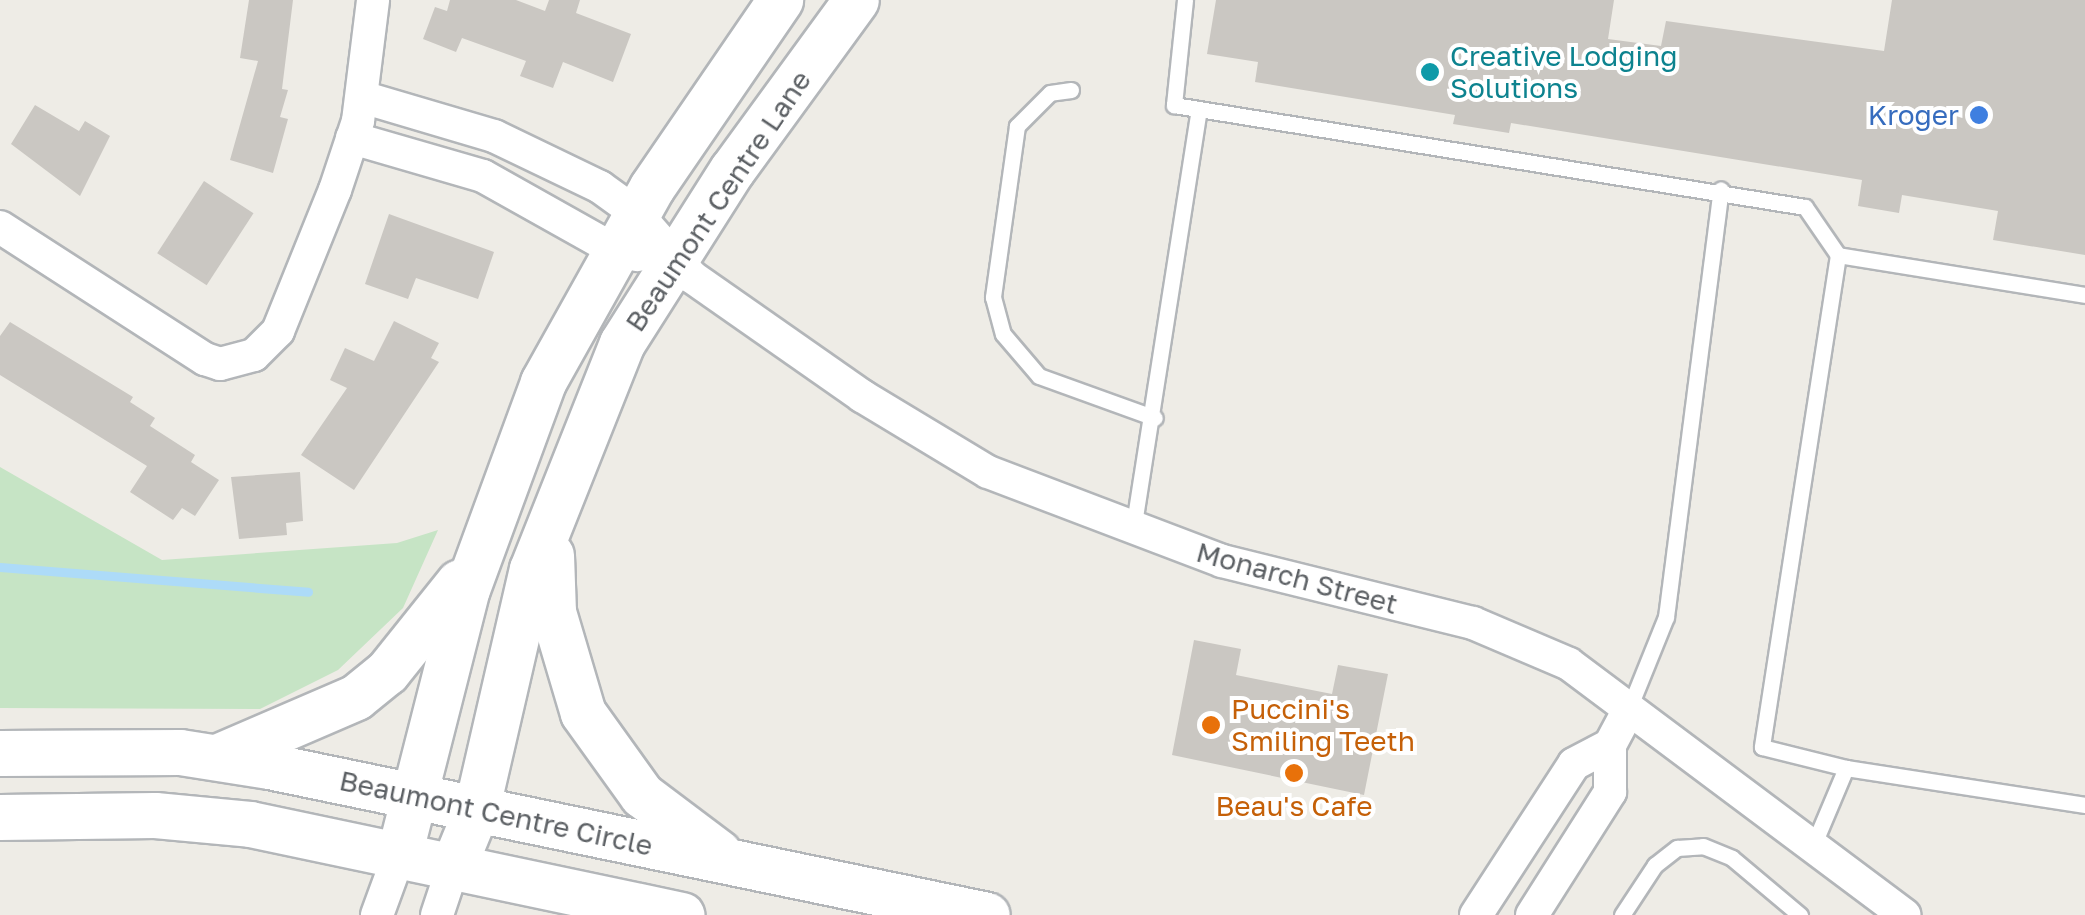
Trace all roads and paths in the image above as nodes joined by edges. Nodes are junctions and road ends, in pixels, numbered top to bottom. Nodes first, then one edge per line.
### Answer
1 (373, 0) edge
2 (780, 0) edge
3 (856, 0) edge
4 (1185, 0) edge
5 (1071, 90) dead end
6 (362, 97) junction
7 (1200, 109) junction
8 (352, 138) junction
9 (1721, 190) junction
10 (0, 227) edge
11 (626, 232) junction
12 (1838, 255) junction
13 (673, 263) junction
14 (2085, 295) edge
15 (1155, 418) junction
16 (549, 523) junction
17 (1133, 530) junction
18 (476, 561) junction
19 (1628, 711) junction
20 (1610, 745) junction
21 (0, 752) edge
22 (215, 758) junction
23 (1846, 768) junction
24 (412, 795) junction
25 (2085, 804) edge
26 (476, 810) junction
27 (0, 816) edge
28 (1813, 846) junction
29 (400, 855) junction
30 (736, 864) junction
31 (454, 867) junction
32 (1544, 911) edge
33 (377, 915) edge
34 (437, 915) edge
35 (681, 915) edge
36 (987, 915) edge
37 (1476, 915) edge
38 (1622, 915) edge
39 (1800, 915) edge
40 (1905, 915) edge

1 - 6 street
2 - 11 street, Beaumont Centre Lane
3 - 13 street, Beaumont Centre Lane
4 - 7 lane
5 - 15 lane
6 - 8 street
6 - 11 street
7 - 9 lane
7 - 15 lane
8 - 10 street
8 - 11 street
9 - 12 lane
9 - 19 lane
11 - 13 street, Monarch Street
11 - 18 street, Beaumont Centre Lane
12 - 14 lane
12 - 23 lane
13 - 16 street, Beaumont Centre Lane
13 - 17 street, Monarch Street
15 - 17 lane
16 - 26 street, Beaumont Centre Lane
16 - 30 street
17 - 19 street, Monarch Street
18 - 22 street
18 - 24 street, Beaumont Centre Lane
19 - 20 street
19 - 28 street, Monarch Street
20 - 32 street
20 - 37 street
21 - 22 street, Beaumont Centre Circle
22 - 24 street, Beaumont Centre Circle
23 - 25 lane
23 - 28 lane
24 - 26 street, Beaumont Centre Circle
24 - 29 street, Beaumont Centre Lane
26 - 30 street, Beaumont Centre Circle
26 - 31 street, Beaumont Centre Lane
27 - 29 street
28 - 40 street, Monarch Street
29 - 31 street
29 - 33 street
30 - 36 street, Beaumont Centre Circle
31 - 34 street
31 - 35 street
38 - 39 lane

